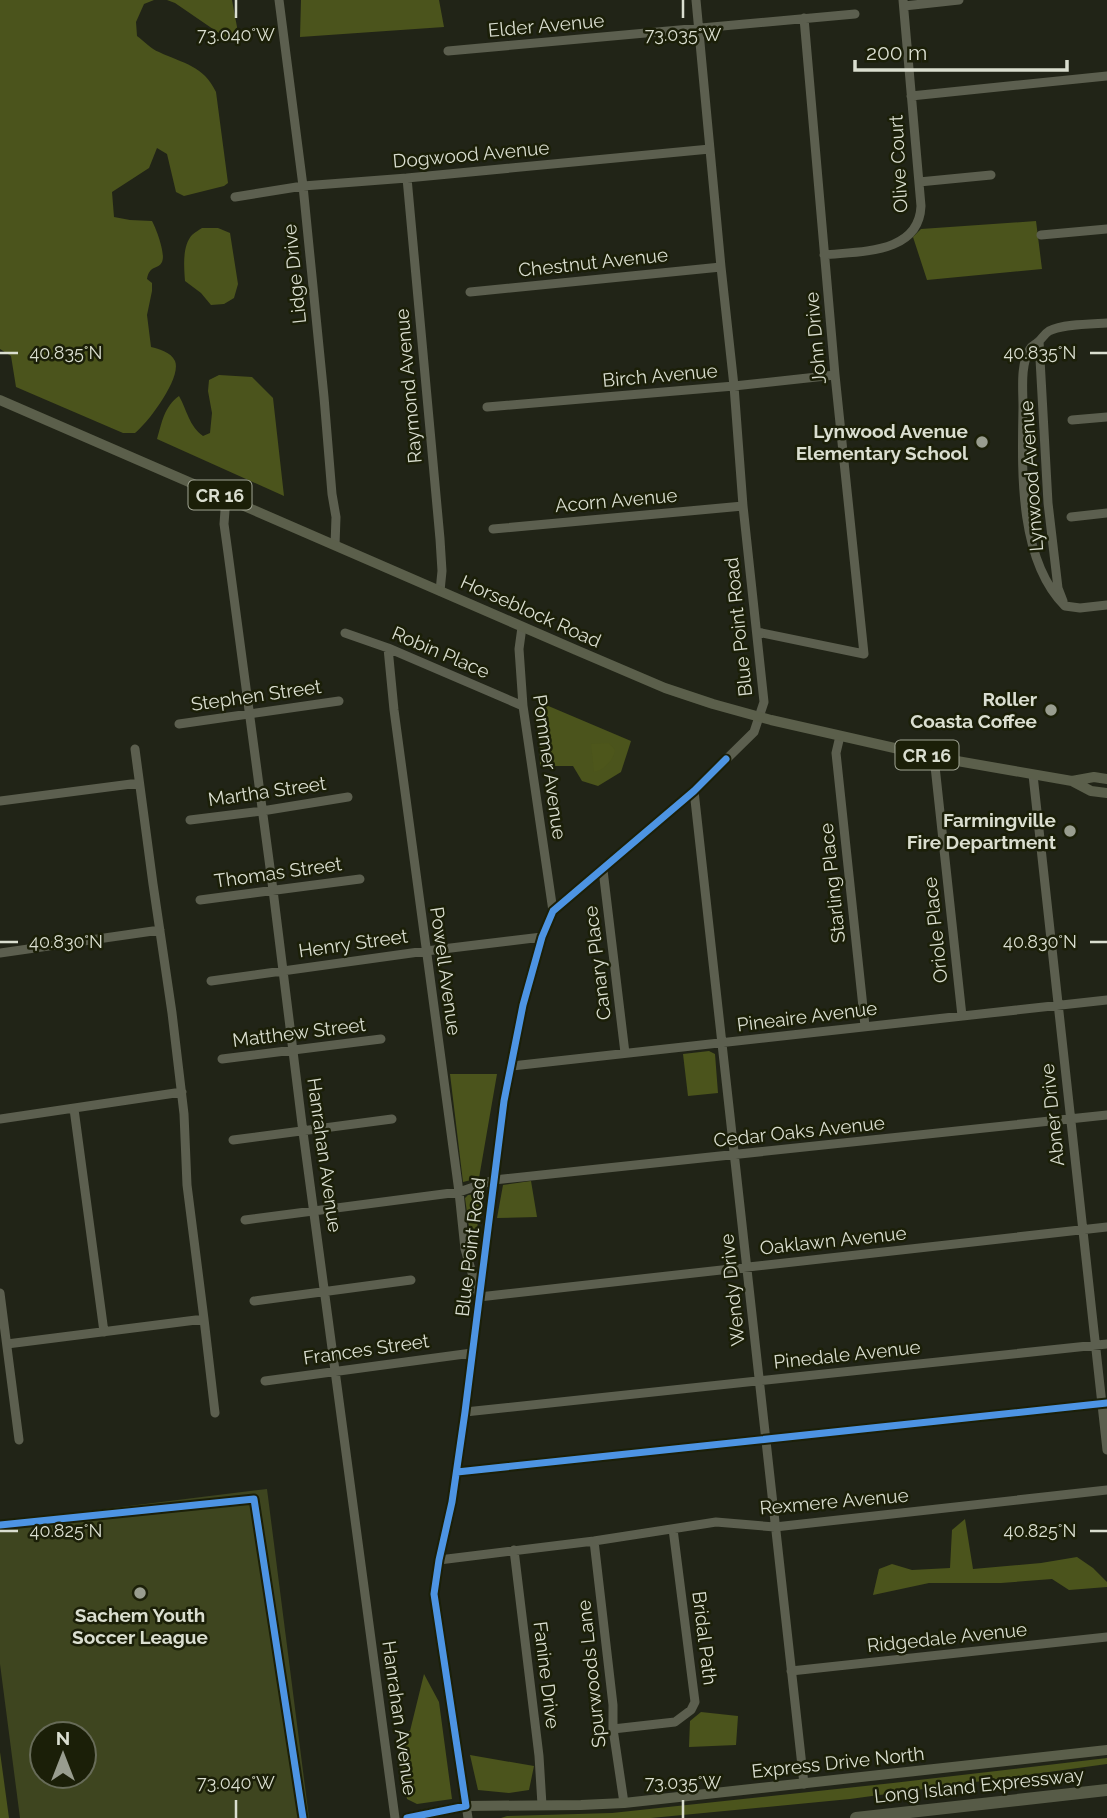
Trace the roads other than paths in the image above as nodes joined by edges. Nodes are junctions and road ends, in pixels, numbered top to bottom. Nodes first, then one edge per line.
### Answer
1 (279, 0) edge
2 (696, 0) edge
3 (959, 0) edge
4 (903, 3) edge
5 (855, 14) dead end
6 (804, 18) junction
7 (699, 28) junction
8 (448, 51) dead end
9 (1107, 76) edge
10 (911, 96) junction
11 (710, 149) junction
12 (991, 175) dead end
13 (407, 178) junction
14 (919, 182) junction
15 (303, 186) junction
16 (234, 197) dead end
17 (1107, 229) edge
18 (1041, 235) dead end
19 (824, 255) junction
20 (721, 267) junction
21 (470, 292) dead end
22 (1107, 323) edge
23 (1039, 341) junction
24 (835, 375) junction
25 (734, 386) junction
26 (0, 400) edge
27 (487, 407) dead end
28 (1107, 417) edge
29 (1072, 420) dead end
30 (226, 497) junction
31 (743, 506) junction
32 (1107, 513) edge
33 (1071, 517) dead end
34 (493, 529) dead end
35 (335, 545) junction
36 (440, 591) junction
37 (1107, 605) edge
38 (1065, 606) junction
39 (522, 627) junction
40 (757, 632) junction
41 (345, 633) dead end
42 (388, 648) junction
43 (339, 701) dead end
44 (523, 706) junction
45 (248, 714) junction
46 (760, 717) junction
47 (179, 724) dead end
48 (840, 736) junction
49 (135, 749) dead end
50 (934, 757) junction
51 (1033, 775) junction
52 (1107, 779) edge
53 (1072, 781) junction
54 (139, 783) junction
55 (694, 791) junction
56 (1107, 793) edge
57 (348, 797) dead end
58 (0, 802) edge
59 (262, 811) junction
60 (190, 820) dead end
61 (603, 870) junction
62 (360, 879) dead end
63 (273, 890) junction
64 (200, 900) dead end
65 (553, 911) junction
66 (160, 930) junction
67 (542, 937) junction
68 (426, 951) junction
69 (0, 953) edge
70 (282, 970) junction
71 (211, 981) dead end
72 (1107, 1000) edge
73 (1058, 1006) junction
74 (962, 1016) junction
75 (865, 1026) junction
76 (381, 1039) dead end
77 (723, 1043) junction
78 (293, 1050) junction
79 (625, 1053) junction
80 (222, 1059) dead end
81 (512, 1066) junction
82 (182, 1093) junction
83 (74, 1109) junction
84 (1107, 1115) edge
85 (0, 1119) edge
86 (392, 1119) dead end
87 (1070, 1120) junction
88 (303, 1132) junction
89 (233, 1140) dead end
90 (734, 1155) junction
91 (494, 1180) junction
92 (459, 1192) junction
93 (314, 1211) junction
94 (245, 1220) dead end
95 (1107, 1227) edge
96 (1082, 1230) junction
97 (747, 1267) junction
98 (411, 1280) dead end
99 (0, 1293) edge
100 (326, 1293) junction
101 (479, 1297) junction
102 (254, 1301) dead end
103 (204, 1320) junction
104 (104, 1332) junction
105 (7, 1344) junction
106 (1107, 1344) edge
107 (1096, 1346) junction
108 (472, 1353) junction
109 (336, 1371) junction
110 (265, 1381) dead end
111 (760, 1381) junction
112 (465, 1412) junction
113 (215, 1413) dead end
114 (19, 1440) dead end
115 (1107, 1450) edge
116 (1107, 1490) edge
117 (775, 1527) junction
118 (673, 1529) junction
119 (594, 1541) junction
120 (514, 1550) junction
121 (439, 1560) junction
122 (1107, 1637) edge
123 (791, 1671) junction
124 (613, 1729) junction
125 (1107, 1750) edge
126 (804, 1784) junction
127 (1107, 1790) edge
128 (624, 1803) junction
129 (542, 1805) junction
130 (467, 1806) junction
131 (396, 1818) edge
132 (407, 1818) edge
133 (468, 1818) edge
134 (856, 1818) edge

1 - 15 street, Lidge Drive
2 - 7 street, Blue Point Road
3 - 4 street
4 - 10 street, Olive Court
5 - 6 street, Elder Avenue
6 - 7 street, Elder Avenue
6 - 19 street, John Drive
7 - 8 street, Elder Avenue
7 - 11 street, Blue Point Road
9 - 10 street
10 - 14 street, Olive Court
11 - 13 street, Dogwood Avenue
11 - 20 street, Blue Point Road
12 - 14 street
13 - 15 street, Dogwood Avenue
13 - 36 street, Raymond Avenue
14 - 19 street, Olive Court
15 - 16 street, Dogwood Avenue
15 - 35 street, Lidge Drive
17 - 18 street
19 - 24 street, John Drive
20 - 21 street, Chestnut Avenue
20 - 25 street, Blue Point Road
22 - 23 street, Lynwood Avenue
23 - 38 street, Lynwood Avenue
23 - 38 street, Lynwood Avenue
24 - 25 street, Birch Avenue
24 - 40 street, John Drive
25 - 27 street, Birch Avenue
25 - 31 street, Blue Point Road
26 - 30 main road, Horseblock Road / CR 16
28 - 29 street
30 - 35 main road, Horseblock Road / CR 16
30 - 45 street, Hanrahan Avenue
31 - 34 street, Acorn Avenue
31 - 40 street, Blue Point Road
32 - 33 street
35 - 36 main road, Horseblock Road / CR 16
36 - 39 main road, Horseblock Road / CR 16
37 - 38 street
39 - 44 street, Pommer Avenue
39 - 46 main road, Horseblock Road / CR 16
40 - 46 street, Blue Point Road
41 - 42 street, Robin Place
42 - 44 street, Robin Place
42 - 68 street, Powell Avenue
43 - 45 street, Stephen Street
44 - 65 street, Pommer Avenue
45 - 47 street, Stephen Street
45 - 59 street, Hanrahan Avenue
46 - 48 main road, Horseblock Road / CR 16
46 - 55 street, Blue Point Road
48 - 50 main road, Horseblock Road / CR 16
48 - 75 street, Starling Place
49 - 54 street
50 - 51 main road, Horseblock Road / CR 16
50 - 74 street, Oriole Place
51 - 53 main road, Horseblock Road / CR 16
51 - 73 street, Abner Drive
52 - 53 main road, Horseblock Road / CR 16
53 - 56 main road, Horseblock Road / CR 16
54 - 58 street
54 - 66 street
55 - 61 street, Blue Point Road
55 - 77 street, Wendy Drive
57 - 59 street, Martha Street
59 - 60 street, Martha Street
59 - 63 street, Hanrahan Avenue
61 - 65 street, Blue Point Road
61 - 79 street, Canary Place
62 - 63 street, Thomas Street
63 - 64 street, Thomas Street
63 - 70 street, Hanrahan Avenue
65 - 67 street, Blue Point Road
66 - 69 street
66 - 82 street
67 - 68 street, Henry Street
67 - 81 street, Blue Point Road
68 - 70 street, Henry Street
68 - 92 street, Powell Avenue
70 - 71 street, Henry Street
70 - 78 street, Hanrahan Avenue
72 - 73 street, Pineaire Avenue
73 - 74 street, Pineaire Avenue
73 - 87 street, Abner Drive
74 - 75 street, Pineaire Avenue
75 - 77 street, Pineaire Avenue
76 - 78 street, Matthew Street
77 - 79 street, Pineaire Avenue
77 - 90 street, Wendy Drive
78 - 80 street, Matthew Street
78 - 88 street, Hanrahan Avenue
79 - 81 street, Pineaire Avenue
81 - 91 street, Blue Point Road
82 - 83 street
82 - 103 street
83 - 85 street
83 - 104 street
84 - 87 street, Cedar Oaks Avenue
86 - 88 street
87 - 90 street, Cedar Oaks Avenue
87 - 96 street, Abner Drive
88 - 89 street
88 - 93 street, Hanrahan Avenue
90 - 91 street, Cedar Oaks Avenue
90 - 97 street, Wendy Drive
91 - 92 street, Cedar Oaks Avenue
91 - 101 street, Blue Point Road
92 - 93 street, Cedar Oaks Avenue
92 - 101 street, Powell Avenue
93 - 94 street, Cedar Oaks Avenue
93 - 100 street, Hanrahan Avenue
95 - 96 street, Oaklawn Avenue
96 - 97 street, Oaklawn Avenue
96 - 107 street, Abner Drive
97 - 101 street, Oaklawn Avenue
97 - 111 street, Wendy Drive
98 - 100 street
99 - 105 street
100 - 102 street
100 - 109 street, Hanrahan Avenue
101 - 108 street, Blue Point Road
103 - 104 street
103 - 113 street
104 - 105 street
105 - 114 street
106 - 107 street, Pinedale Avenue
107 - 111 street, Pinedale Avenue
107 - 115 street, Abner Drive
108 - 109 street, Frances Street
108 - 112 street, Blue Point Road
109 - 110 street, Frances Street
109 - 131 street, Hanrahan Avenue
111 - 112 street, Pinedale Avenue
111 - 117 street, Wendy Drive
112 - 121 street, Blue Point Road
116 - 117 street, Rexmere Avenue
117 - 118 street, Rexmere Avenue
117 - 123 street, Wendy Drive
118 - 119 street, Rexmere Avenue
118 - 124 street, Bridal Path
119 - 120 street, Rexmere Avenue
119 - 124 street, Spurwoods Lane
120 - 121 street, Rexmere Avenue
120 - 129 street, Fanine Drive
121 - 130 street, Blue Point Road
122 - 123 street, Ridgedale Avenue
123 - 126 street, Wendy Drive
124 - 128 street, Spurwoods Lane
125 - 126 main road, Express Drive North
126 - 128 main road, Express Drive North
127 - 134 highway, Long Island Expressway
128 - 129 main road, Express Drive North
129 - 130 main road, Express Drive North
130 - 132 main road, Express Drive North
130 - 133 street, Blue Point Road

